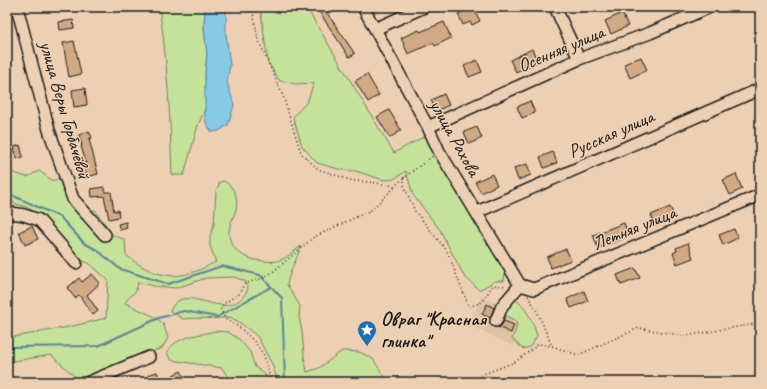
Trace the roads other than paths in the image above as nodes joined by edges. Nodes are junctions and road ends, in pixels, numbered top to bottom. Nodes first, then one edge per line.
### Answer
1 (17, 7) edge
2 (363, 7) edge
3 (424, 7) edge
4 (555, 7) edge
5 (710, 7) edge
6 (374, 29) junction
7 (579, 60) junction
8 (760, 89) edge
9 (428, 127) junction
10 (760, 195) edge
11 (477, 212) junction
12 (7, 215) edge
13 (105, 235) dead end
14 (76, 263) dead end
15 (518, 287) junction
16 (496, 321) dead end
17 (149, 357) dead end
18 (88, 382) edge

1 - 13 street, улица Веры Горбачёвой
2 - 6 street, улица Рахова
3 - 6 street
4 - 7 street
5 - 7 street, Осенняя улица
6 - 9 street, улица Рахова
7 - 9 street, Осенняя улица
8 - 11 street, Русская улица
9 - 11 street, улица Рахова
10 - 15 street, Летняя улица
11 - 15 street, улица Рахова
12 - 14 street
15 - 16 street
17 - 18 street

